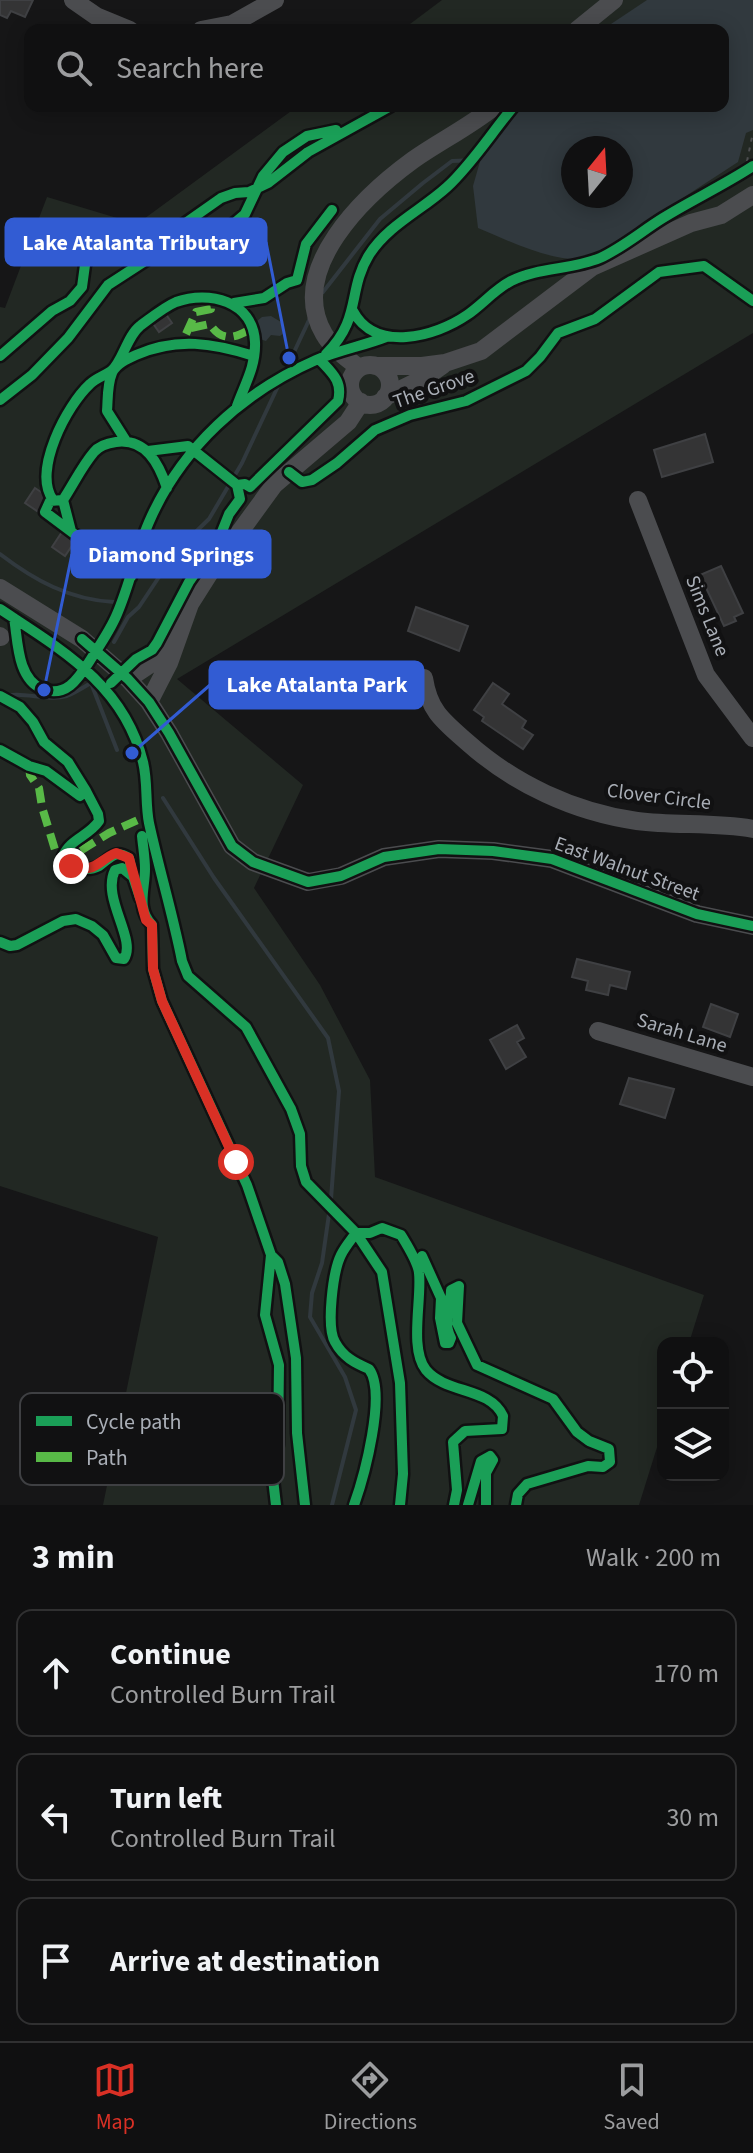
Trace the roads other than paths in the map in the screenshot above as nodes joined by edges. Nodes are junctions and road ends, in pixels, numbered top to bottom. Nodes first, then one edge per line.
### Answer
1 (73, 0) edge
2 (275, 0) edge
3 (614, 0) edge
4 (115, 24) edge
5 (232, 24) edge
6 (584, 24) edge
7 (488, 112) edge
8 (753, 195) edge
9 (445, 363) junction
10 (367, 367) junction
11 (385, 397) junction
12 (361, 402) junction
13 (638, 500) dead end
14 (0, 588) edge
15 (177, 635) junction
16 (424, 678) dead end
17 (128, 679) junction
18 (149, 702) junction
19 (753, 738) edge
20 (753, 829) edge
21 (753, 926) edge
22 (598, 1031) dead end
23 (753, 1077) edge

1 - 4 street
2 - 5 street
3 - 6 street
7 - 10 street
8 - 9 street
9 - 10 street
9 - 11 street
10 - 11 street
10 - 12 street
11 - 12 street
12 - 15 street
13 - 19 street, Sims Lane
14 - 17 street, East Walnut Street
15 - 17 street
15 - 18 street
16 - 20 street, Clover Circle
17 - 18 street, East Walnut Street
18 - 21 street, East Walnut Street
22 - 23 street, Sarah Lane

